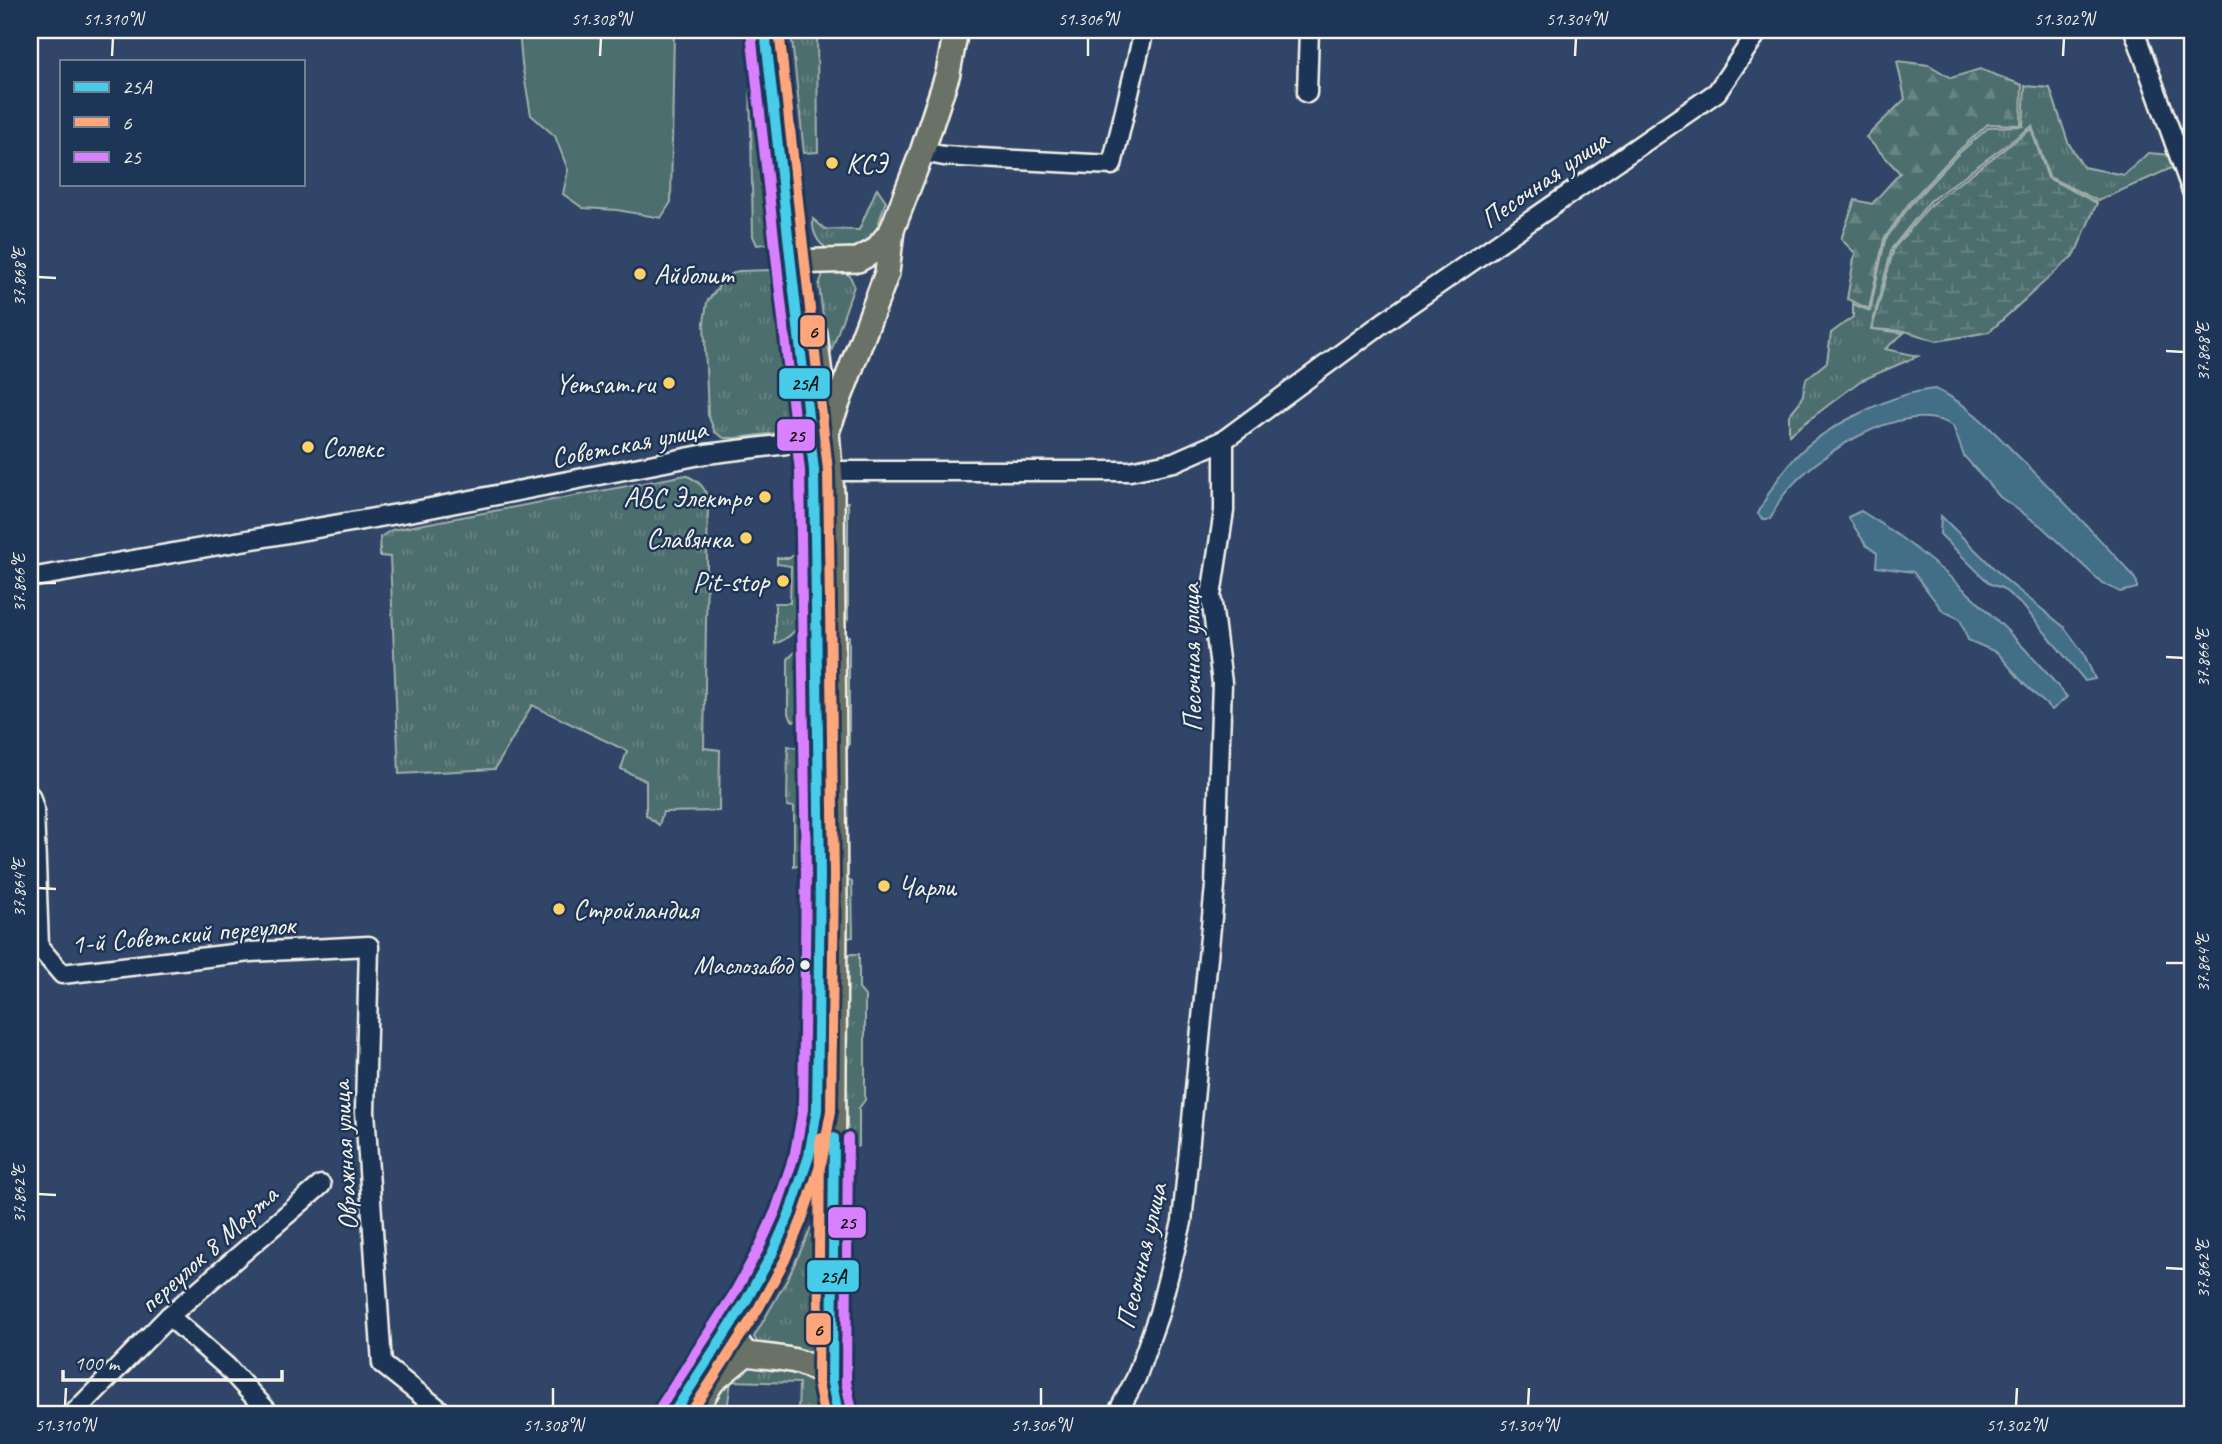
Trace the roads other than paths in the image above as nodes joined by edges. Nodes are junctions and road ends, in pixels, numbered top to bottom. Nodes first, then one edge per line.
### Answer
1 (765, 30) edge
2 (780, 30) edge
3 (956, 30) edge
4 (1144, 30) edge
5 (1309, 30) edge
6 (1759, 30) edge
7 (2134, 30) edge
8 (1307, 93) dead end
9 (922, 152) junction
10 (2192, 191) edge
11 (892, 230) junction
12 (799, 262) junction
13 (819, 436) junction
14 (1224, 440) junction
15 (830, 471) junction
16 (30, 578) edge
17 (30, 796) edge
18 (827, 940) junction
19 (369, 946) joint
20 (321, 1185) dead end
21 (789, 1215) junction
22 (833, 1216) junction
23 (169, 1316) junction
24 (731, 1325) junction
25 (832, 1343) junction
26 (746, 1354) junction
27 (802, 1362) junction
28 (832, 1383) junction
29 (73, 1414) edge
30 (270, 1414) edge
31 (445, 1414) edge
32 (673, 1414) edge
33 (692, 1414) edge
34 (838, 1414) edge
35 (1118, 1414) edge

1 - 12 main road
2 - 12 main road
3 - 9 main road
4 - 9 street
5 - 8 street
6 - 14 street, Песочная улица
7 - 10 street
9 - 11 main road
11 - 12 main road
11 - 13 main road
12 - 13 main road
13 - 15 main road
13 - 16 street, Советская улица
13 - 18 main road
14 - 15 street
14 - 35 street, Песочная улица
15 - 18 main road
17 - 19 street, 1-й Советский переулок
18 - 21 main road
18 - 22 main road
19 - 31 street, Овражная улица
20 - 23 street, переулок 8 Марта
21 - 22 main road
21 - 24 main road
22 - 25 main road
23 - 29 street, переулок 8 Марта
23 - 30 street
24 - 26 main road
24 - 32 main road
25 - 27 main road
25 - 28 main road
26 - 27 main road
26 - 33 main road
27 - 28 main road
28 - 34 main road

